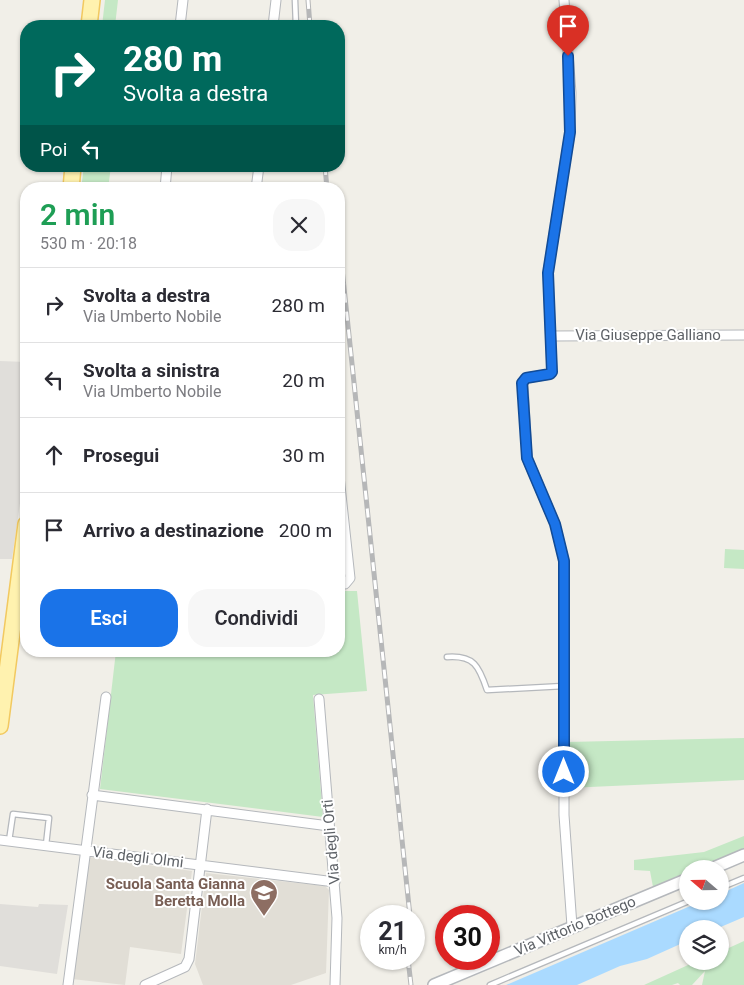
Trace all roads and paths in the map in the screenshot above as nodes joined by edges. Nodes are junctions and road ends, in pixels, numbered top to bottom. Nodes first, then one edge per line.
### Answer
1 (183, 0) edge
2 (276, 0) edge
3 (295, 0) edge
4 (564, 0) edge
5 (92, 1) edge
6 (90, 20) edge
7 (181, 20) edge
8 (274, 20) edge
9 (296, 20) edge
10 (744, 335) edge
11 (551, 336) junction
12 (345, 532) edge
13 (20, 571) edge
14 (345, 584) edge
15 (447, 657) dead end
16 (564, 686) junction
17 (106, 697) dead end
18 (319, 699) dead end
19 (0, 726) edge
20 (92, 794) junction
21 (207, 809) junction
22 (329, 826) junction
23 (4, 841) edge
24 (46, 846) junction
25 (85, 850) junction
26 (744, 855) edge
27 (729, 861) edge
28 (201, 866) junction
29 (744, 878) edge
30 (335, 882) junction
31 (679, 883) edge
32 (729, 884) edge
33 (679, 905) edge
34 (572, 926) junction
35 (68, 985) edge
36 (145, 985) edge
37 (335, 985) edge
38 (435, 985) edge
39 (490, 985) edge

1 - 7 street
2 - 8 street
3 - 9 lane
4 - 11 street
5 - 6 main road
10 - 11 street, Via Giuseppe Galliano
11 - 16 street
12 - 14 street
13 - 19 main road
15 - 16 lane
16 - 34 street
17 - 20 street
18 - 22 street, Via degli Orti
20 - 21 street
20 - 25 street
21 - 22 street
21 - 28 street
22 - 30 street, Via degli Orti
23 - 24 street, Via degli Olmi
23 - 24 lane
24 - 25 street, Via degli Olmi
25 - 28 street, Via degli Olmi
25 - 35 street
26 - 27 street
28 - 30 street, Via degli Olmi
28 - 36 street
29 - 32 lane
30 - 37 street, Via degli Orti
31 - 34 street, Via Vittorio Bottego
33 - 39 lane
34 - 38 street, Via Vittorio Bottego

